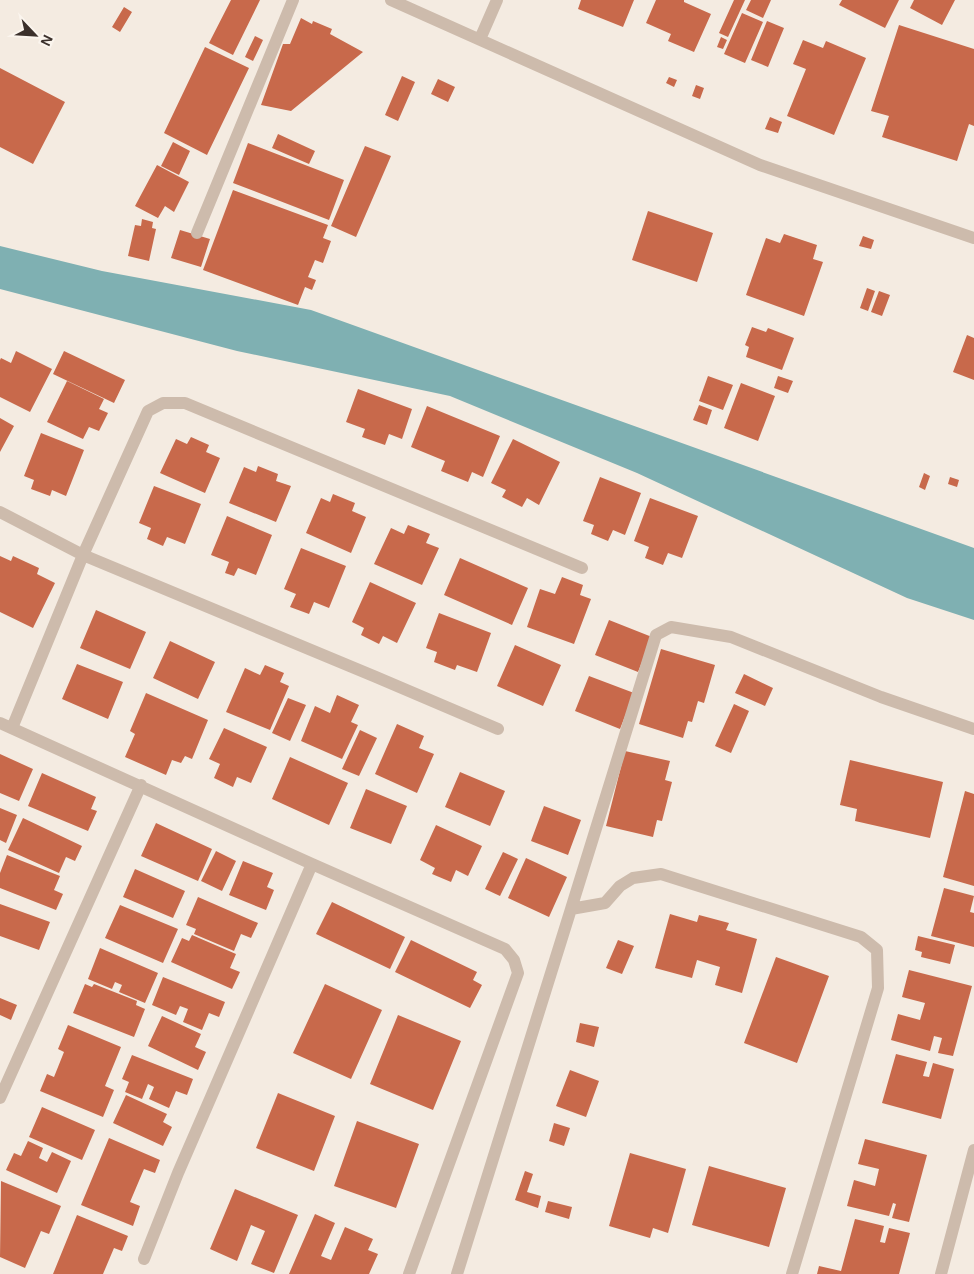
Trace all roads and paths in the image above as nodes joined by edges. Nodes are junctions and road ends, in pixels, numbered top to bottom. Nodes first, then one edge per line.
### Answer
1 (293, 0) edge
2 (390, 0) edge
3 (497, 0) edge
4 (480, 39) junction
5 (198, 233) dead end
6 (974, 238) edge
7 (0, 512) edge
8 (83, 555) junction
9 (582, 568) dead end
10 (6, 725) edge
11 (974, 728) edge
12 (498, 729) dead end
13 (141, 785) junction
14 (312, 864) junction
15 (572, 908) junction
16 (0, 1098) edge
17 (974, 1150) edge
18 (144, 1259) dead end
19 (409, 1274) edge
20 (457, 1274) edge
21 (792, 1274) edge
22 (941, 1274) edge

1 - 5 street
2 - 4 street
3 - 4 street
4 - 6 street
7 - 8 street
8 - 9 street
8 - 10 street
8 - 12 street
10 - 13 street
11 - 15 street
13 - 14 street
13 - 16 street
14 - 18 street
14 - 19 street
15 - 20 street
15 - 21 street
17 - 22 street

